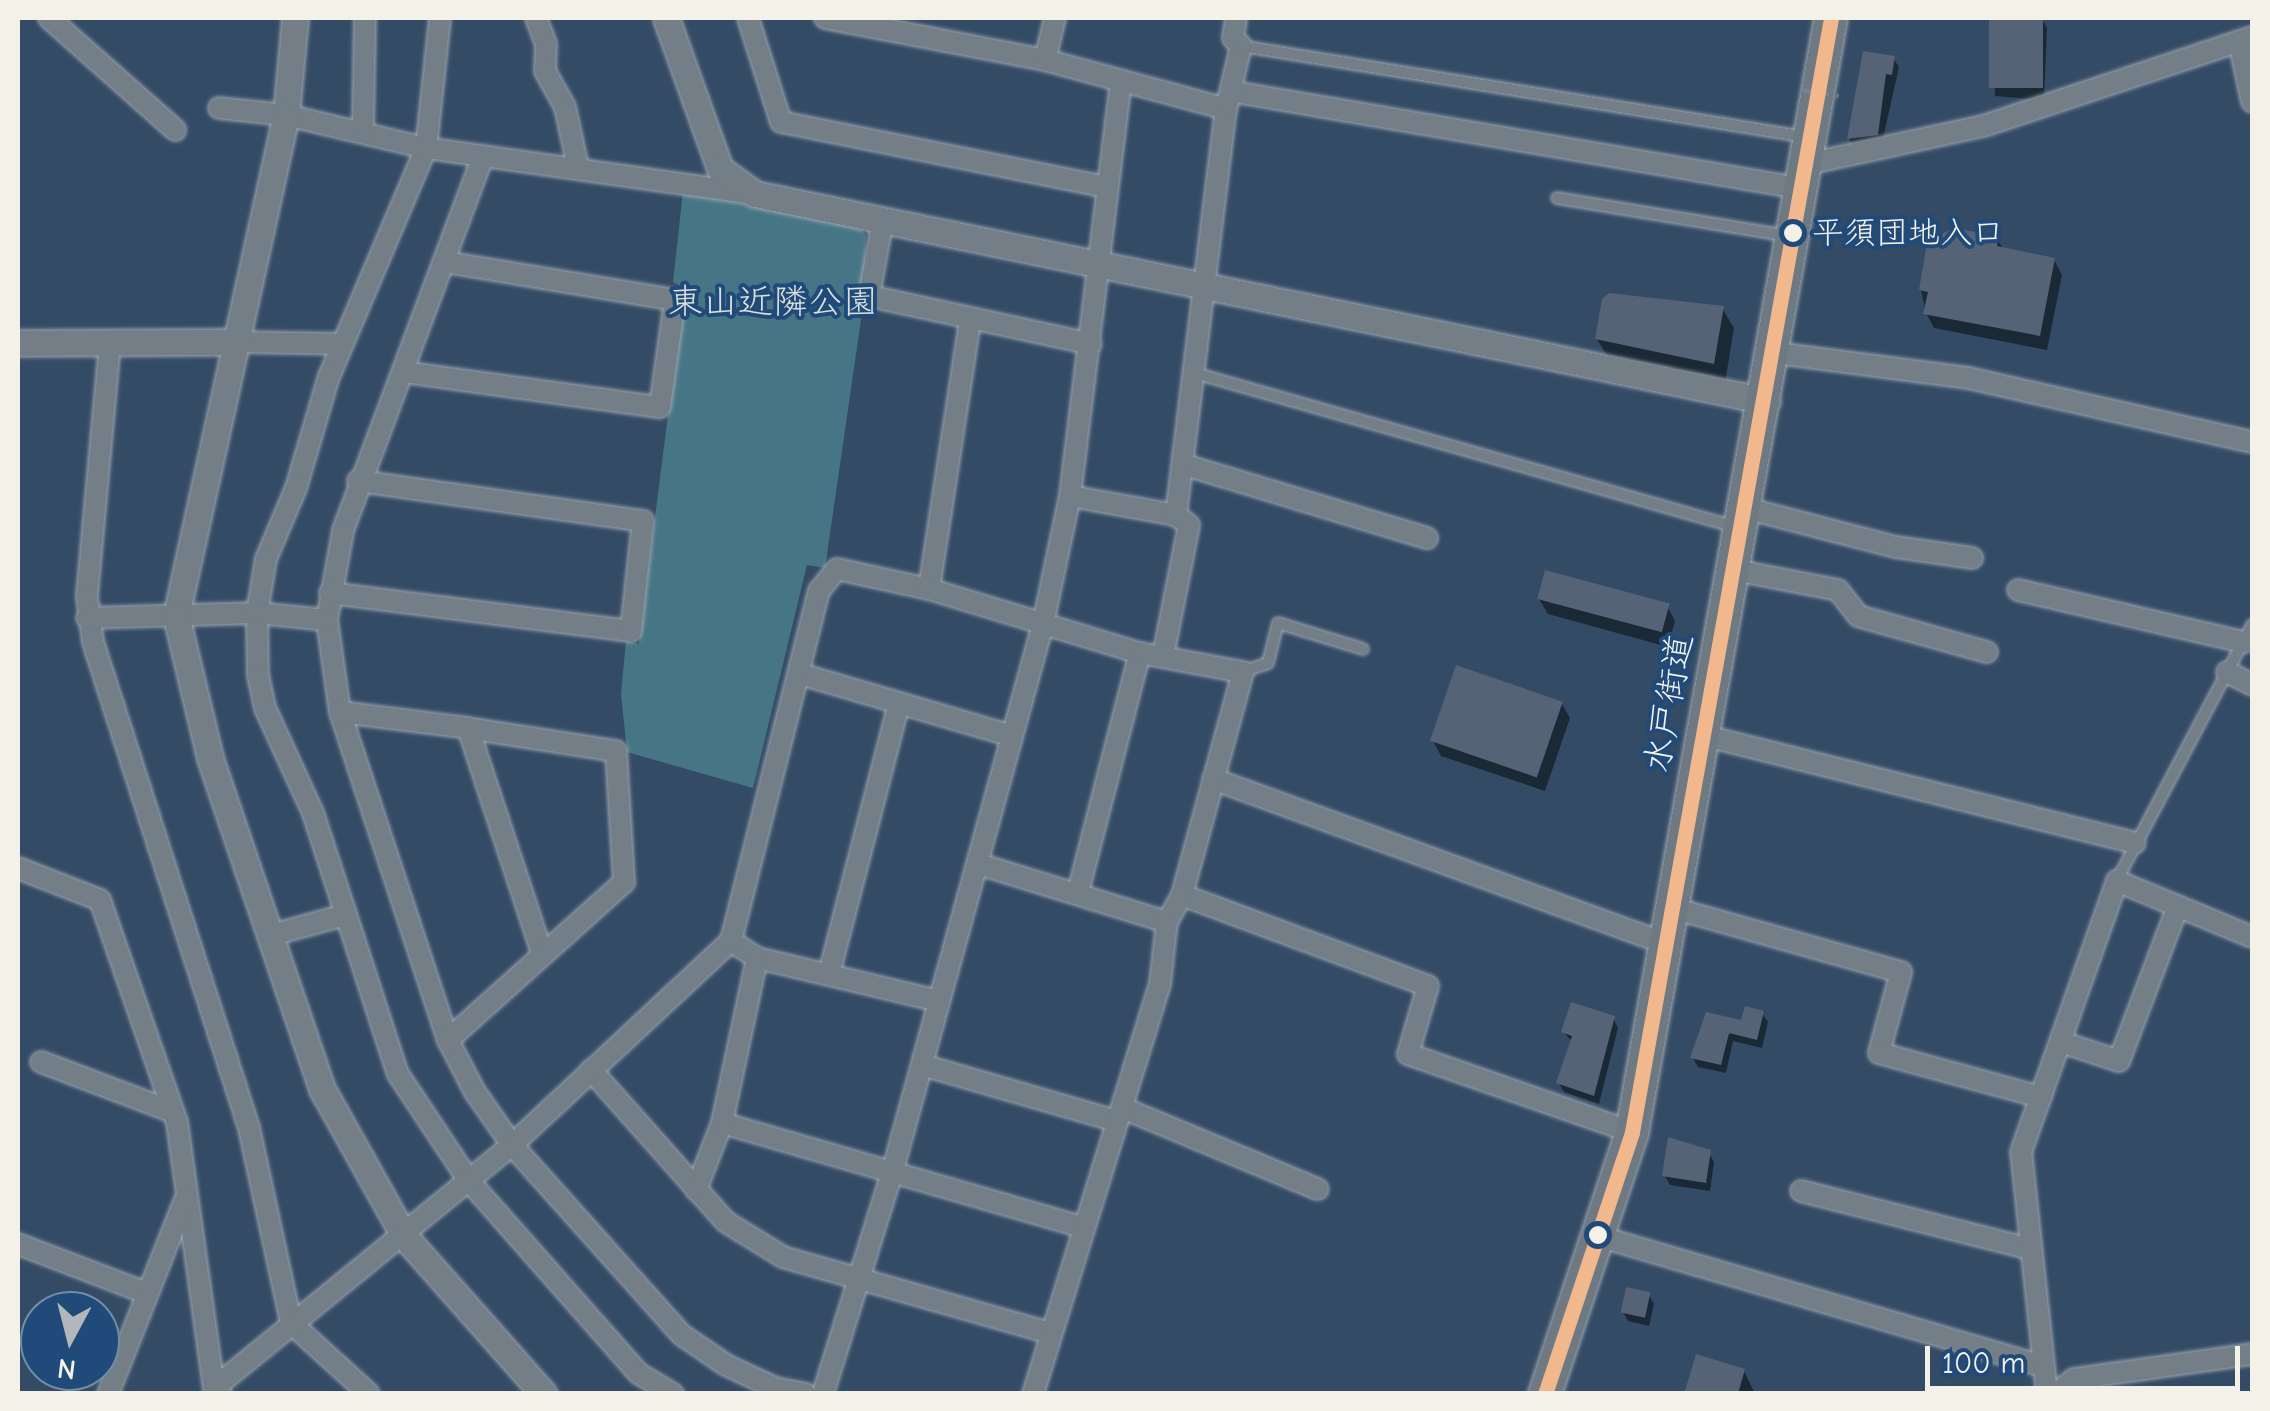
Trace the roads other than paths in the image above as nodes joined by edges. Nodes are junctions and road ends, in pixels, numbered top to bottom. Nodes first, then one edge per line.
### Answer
1 (49, 18) edge
2 (295, 18) edge
3 (365, 18) edge
4 (440, 18) edge
5 (536, 18) edge
6 (666, 18) edge
7 (748, 18) edge
8 (825, 18) edge
9 (1055, 18) edge
10 (1236, 18) edge
11 (1832, 18) edge
12 (2246, 39) edge
13 (1241, 46) junction
14 (1045, 60) junction
15 (1121, 81) junction
16 (1231, 100) junction
17 (2252, 102) edge
18 (219, 108) dead end
19 (286, 115) junction
20 (175, 130) dead end
21 (363, 132) junction
22 (426, 148) junction
23 (483, 156) junction
24 (1808, 163) junction
25 (578, 167) junction
26 (1107, 187) junction
27 (755, 194) junction
28 (1557, 198) dead end
29 (883, 219) junction
30 (1796, 237) junction
31 (445, 262) junction
32 (1100, 262) junction
33 (1205, 287) junction
34 (970, 321) junction
35 (232, 342) junction
36 (110, 343) junction
37 (18, 344) edge
38 (342, 344) junction
39 (1091, 344) junction
40 (1776, 354) junction
41 (403, 372) junction
42 (1198, 374) junction
43 (1766, 400) junction
44 (2252, 442) edge
45 (1186, 465) junction
46 (358, 480) junction
47 (1070, 496) junction
48 (1176, 514) junction
49 (1744, 518) junction
50 (1427, 538) dead end
51 (1972, 558) dead end
52 (1734, 570) junction
53 (929, 589) junction
54 (2018, 590) dead end
55 (330, 592) junction
56 (257, 613) junction
57 (176, 616) junction
58 (87, 618) junction
59 (327, 620) junction
60 (1043, 624) junction
61 (2248, 634) edge
62 (1363, 649) dead end
63 (1987, 652) dead end
64 (1140, 653) junction
65 (1163, 656) junction
66 (1242, 672) junction
67 (2227, 672) junction
68 (800, 674) junction
69 (2252, 685) edge
70 (899, 704) junction
71 (340, 712) junction
72 (468, 728) junction
73 (1702, 735) junction
74 (1012, 736) junction
75 (1214, 780) junction
76 (2135, 843) junction
77 (979, 864) junction
78 (18, 868) edge
79 (2117, 881) junction
80 (1078, 892) junction
81 (1182, 895) junction
82 (2178, 906) junction
83 (1673, 908) junction
84 (344, 915) junction
85 (1167, 922) junction
86 (268, 936) junction
87 (2252, 938) edge
88 (731, 942) junction
89 (1668, 944) junction
90 (542, 953) junction
91 (757, 958) junction
92 (829, 974) junction
93 (939, 1002) junction
94 (448, 1040) junction
95 (2061, 1042) junction
96 (41, 1062) dead end
97 (922, 1065) junction
98 (592, 1070) junction
99 (2040, 1097) junction
100 (174, 1112) junction
101 (1118, 1114) junction
102 (722, 1123) junction
103 (1632, 1132) junction
104 (512, 1145) junction
105 (892, 1173) junction
106 (469, 1181) junction
107 (1318, 1189) dead end
108 (696, 1190) junction
109 (1801, 1192) dead end
110 (186, 1198) junction
111 (1082, 1227) junction
112 (404, 1236) junction
113 (1601, 1237) junction
114 (18, 1244) edge
115 (2031, 1249) junction
116 (861, 1281) junction
117 (146, 1293) junction
118 (291, 1323) junction
119 (1050, 1333) junction
120 (2252, 1354) edge
121 (2040, 1365) junction
122 (217, 1391) edge
123 (108, 1394) edge
124 (369, 1394) edge
125 (544, 1394) edge
126 (673, 1394) edge
127 (805, 1394) edge
128 (823, 1394) edge
129 (1033, 1394) edge
130 (1545, 1394) edge
131 (2048, 1394) edge
132 (2056, 1394) edge

1 - 20 street
2 - 19 street
3 - 21 street
4 - 22 street
5 - 25 street
6 - 27 street
7 - 26 street
8 - 14 street
9 - 14 street
10 - 13 street
11 - 24 main road, 水戸街道
12 - 17 street
12 - 24 street
13 - 16 street
13 - 24 lane
14 - 15 street
15 - 16 street
15 - 26 street
16 - 24 street
16 - 33 street
18 - 19 street
19 - 21 street
19 - 35 street
21 - 22 street
22 - 23 street
22 - 38 street
23 - 25 street
23 - 31 street
24 - 30 main road, 水戸街道
25 - 27 street
26 - 32 street
27 - 29 street
28 - 30 lane
29 - 32 street
29 - 34 street
30 - 40 main road, 水戸街道
31 - 41 street
31 - 41 street
32 - 33 street
32 - 39 street
33 - 42 street
33 - 43 street
34 - 39 street
34 - 53 street
35 - 36 street
35 - 38 street
35 - 57 street
36 - 37 street
36 - 58 street
38 - 56 street
39 - 47 street
40 - 43 main road, 水戸街道
40 - 44 street
41 - 46 street
42 - 45 street
42 - 49 lane
43 - 49 main road, 水戸街道
45 - 48 street
45 - 50 street
46 - 55 street
46 - 55 street
47 - 48 street
47 - 60 street
48 - 65 street
49 - 51 street
49 - 52 main road, 水戸街道
52 - 63 street
52 - 73 main road, 水戸街道
53 - 60 street
53 - 68 street
54 - 61 street
55 - 59 street
56 - 57 street
56 - 59 street
56 - 84 street
57 - 58 street
57 - 86 street
58 - 118 street
59 - 71 street
60 - 64 street
60 - 74 street
61 - 67 lane
62 - 66 lane
64 - 65 street
64 - 80 street
65 - 66 street
66 - 75 street
67 - 69 street
67 - 76 lane
68 - 70 street
68 - 88 street
70 - 74 street
70 - 92 street
71 - 72 street
71 - 94 street
72 - 90 street
72 - 90 street
73 - 76 street
73 - 83 main road, 水戸街道
74 - 77 street
75 - 81 street
75 - 89 street
76 - 79 lane
77 - 80 street
77 - 93 street
78 - 100 street
79 - 82 street
79 - 95 street
80 - 85 street
81 - 85 street
81 - 103 street
82 - 87 street
82 - 95 street
83 - 89 main road, 水戸街道
83 - 99 street
84 - 86 street
84 - 106 street
85 - 101 street
86 - 112 street
88 - 91 street
88 - 98 street
89 - 103 main road, 水戸街道
90 - 94 street
91 - 92 street
91 - 102 street
92 - 93 street
93 - 97 street
94 - 104 street
95 - 99 street
96 - 100 street
97 - 101 street
97 - 105 street
98 - 104 street
98 - 108 street
99 - 115 street
100 - 110 street
101 - 107 street
101 - 111 street
102 - 105 street
102 - 108 street
103 - 113 main road, 水戸街道
104 - 106 street
104 - 127 street
105 - 111 street
105 - 116 street
106 - 112 street
106 - 126 street
108 - 116 street
109 - 115 street
110 - 117 street
110 - 122 street
111 - 119 street
112 - 118 street
112 - 125 street
113 - 121 street
113 - 130 main road, 水戸街道
114 - 117 street
115 - 121 street
116 - 119 street
116 - 128 street
117 - 123 street
118 - 122 street
118 - 124 street
119 - 129 street
120 - 132 street
121 - 131 street

